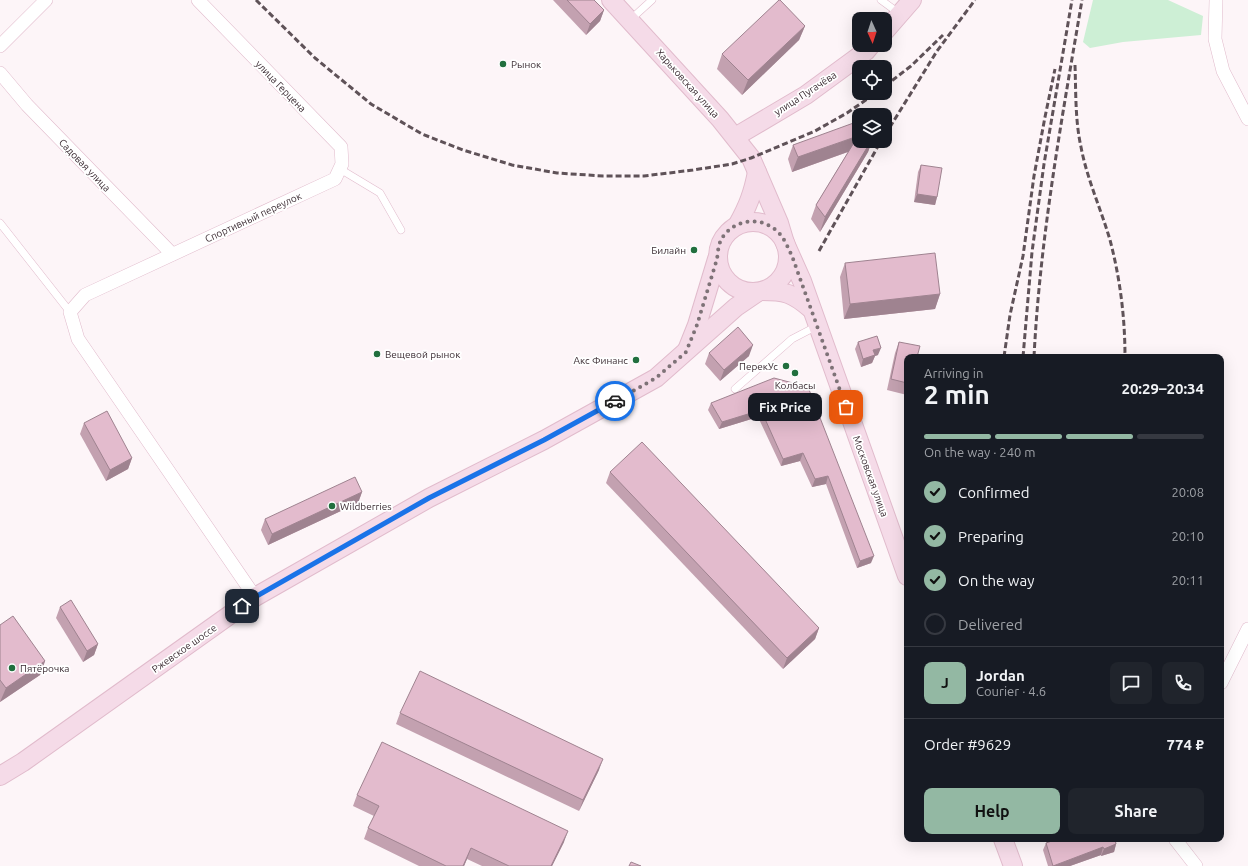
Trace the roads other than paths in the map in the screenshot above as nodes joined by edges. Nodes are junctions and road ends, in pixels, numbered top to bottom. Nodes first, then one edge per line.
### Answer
1 (46, 0) edge
2 (198, 0) edge
3 (611, 0) edge
4 (652, 0) edge
5 (881, 0) edge
6 (912, 0) edge
7 (1216, 0) edge
8 (900, 14) junction
9 (630, 20) junction
10 (892, 23) edge
11 (0, 46) edge
12 (865, 52) edge
13 (0, 73) edge
14 (1248, 119) edge
15 (735, 137) junction
16 (757, 172) junction
17 (337, 174) junction
18 (0, 223) edge
19 (738, 224) junction
20 (401, 230) dead end
21 (785, 243) junction
22 (172, 254) junction
23 (717, 259) junction
24 (760, 291) junction
25 (810, 308) junction
26 (70, 312) junction
27 (817, 326) junction
28 (686, 352) junction
29 (735, 389) dead end
30 (904, 568) edge
31 (255, 597) junction
32 (1248, 629) edge
33 (1224, 677) edge
34 (0, 776) edge
35 (1004, 842) edge
36 (1178, 842) edge
37 (1014, 866) edge
38 (1196, 866) edge

1 - 11 street
2 - 17 street, улица Герцена
3 - 9 street, Харьковская улица
4 - 9 lane
5 - 8 lane
6 - 8 street
7 - 14 street
8 - 10 street
9 - 15 street, Харьковская улица
12 - 15 street, улица Пугачёва
13 - 22 street, Садовая улица
15 - 16 street, Харьковская улица
16 - 19 street
16 - 21 street, Харьковская улица
17 - 20 lane
17 - 22 street, Спортивный переулок
18 - 26 lane
19 - 21 street
19 - 23 street
21 - 24 street
21 - 25 street, Московская улица
22 - 26 street, Спортивный переулок
23 - 24 street
23 - 28 street
24 - 25 street
24 - 28 street, Ржевское шоссе
25 - 27 street, Московская улица
26 - 31 street
27 - 29 lane
27 - 30 street, Московская улица
28 - 31 street, Ржевское шоссе
31 - 34 street, Ржевское шоссе
32 - 33 street
35 - 37 street
36 - 38 street

